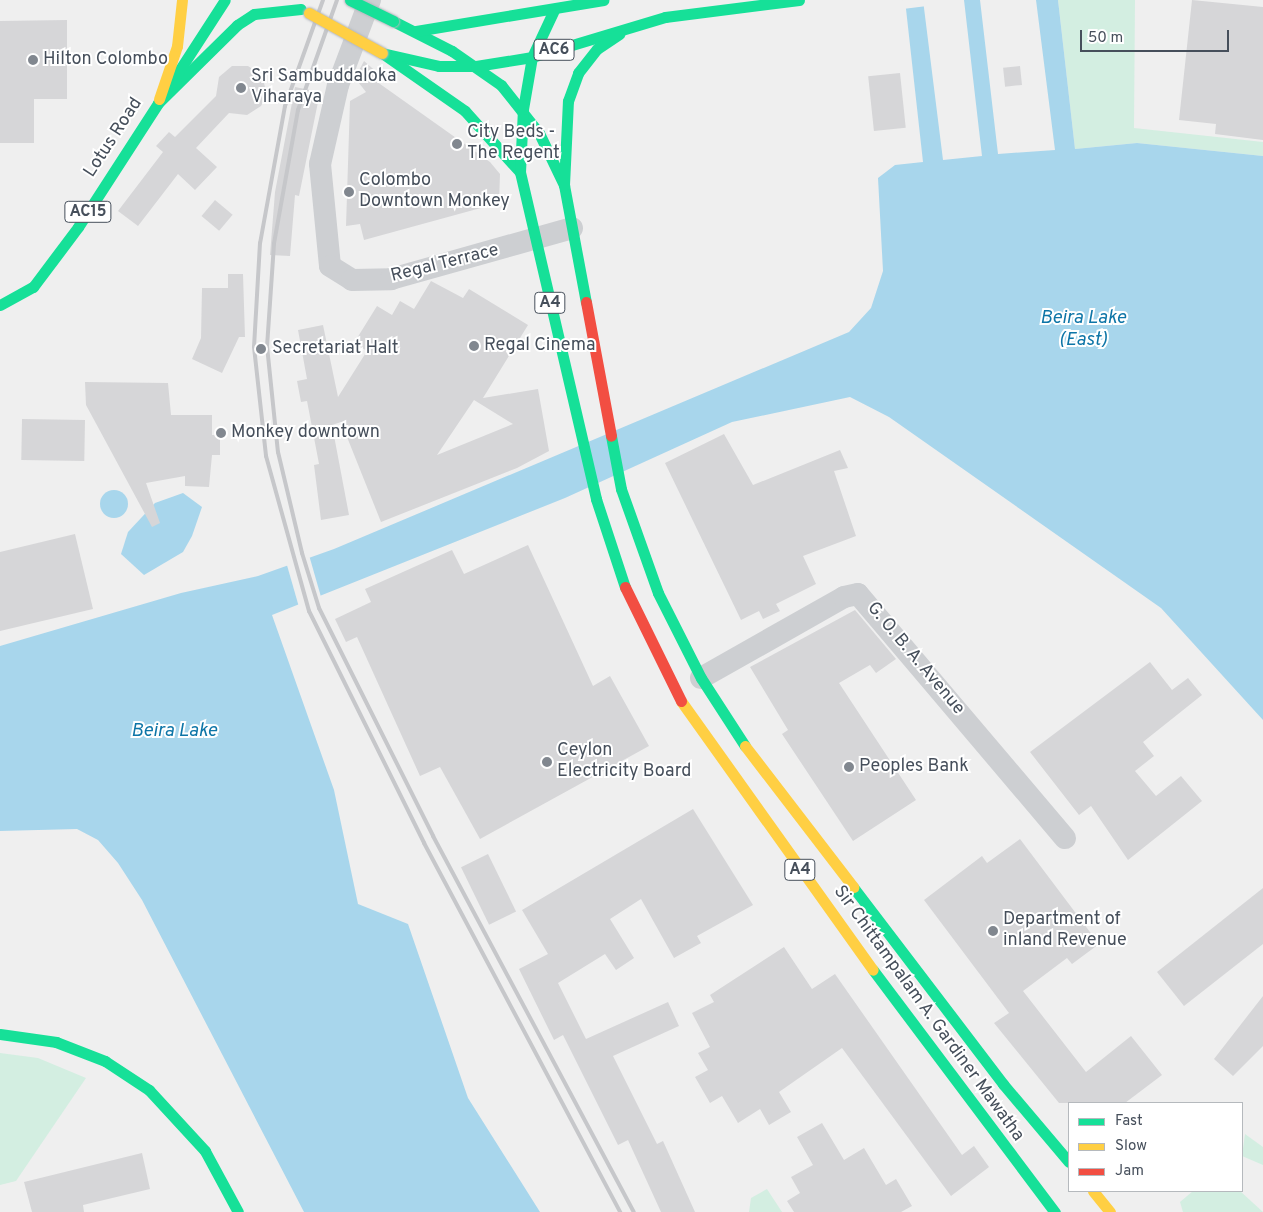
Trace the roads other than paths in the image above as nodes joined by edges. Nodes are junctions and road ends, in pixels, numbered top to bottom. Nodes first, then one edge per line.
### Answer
1 (182, 0) edge
2 (225, 0) edge
3 (287, 0) edge
4 (350, 0) edge
5 (370, 0) edge
6 (603, 0) edge
7 (799, 0) edge
8 (554, 10) junction
9 (305, 11) junction
10 (630, 26) junction
11 (416, 31) junction
12 (382, 54) junction
13 (532, 57) junction
14 (476, 66) junction
15 (158, 103) junction
16 (523, 109) junction
17 (520, 172) junction
18 (564, 185) junction
19 (572, 228) junction
20 (537, 241) junction
21 (0, 305) edge
22 (701, 678) junction
23 (1066, 838) dead end
24 (0, 1034) edge
25 (1068, 1161) edge
26 (1094, 1192) edge
27 (238, 1212) edge
28 (1055, 1212) edge
29 (1110, 1212) edge

1 - 15 main road
2 - 15 main road, Lotus Road / AC15
3 - 9 main road
4 - 11 main road, bridge
5 - 20 street, Regal Terrace
6 - 8 main road, AC6
7 - 10 main road, AC6
8 - 11 main road, AC6
8 - 13 main road
9 - 12 main road, bridge
9 - 15 main road
10 - 13 main road, AC6
10 - 18 main road
11 - 14 main road
12 - 14 main road
12 - 17 main road
13 - 14 main road, AC6
13 - 16 main road
14 - 16 main road
15 - 21 main road, Lotus Road / AC15
16 - 17 main road
16 - 18 main road
17 - 20 main road, Sir Chittampalam A. Gardiner Mawatha / A4
18 - 19 main road, Sir Chittampalam A. Gardiner Mawatha / A4
19 - 20 street
19 - 22 main road, Sir Chittampalam A. Gardiner Mawatha / A4
20 - 28 main road, Sir Chittampalam A. Gardiner Mawatha / A4
22 - 23 street, G. O. B. A. Avenue
22 - 25 main road, Sir Chittampalam A. Gardiner Mawatha / A4
24 - 27 main road
26 - 29 main road

